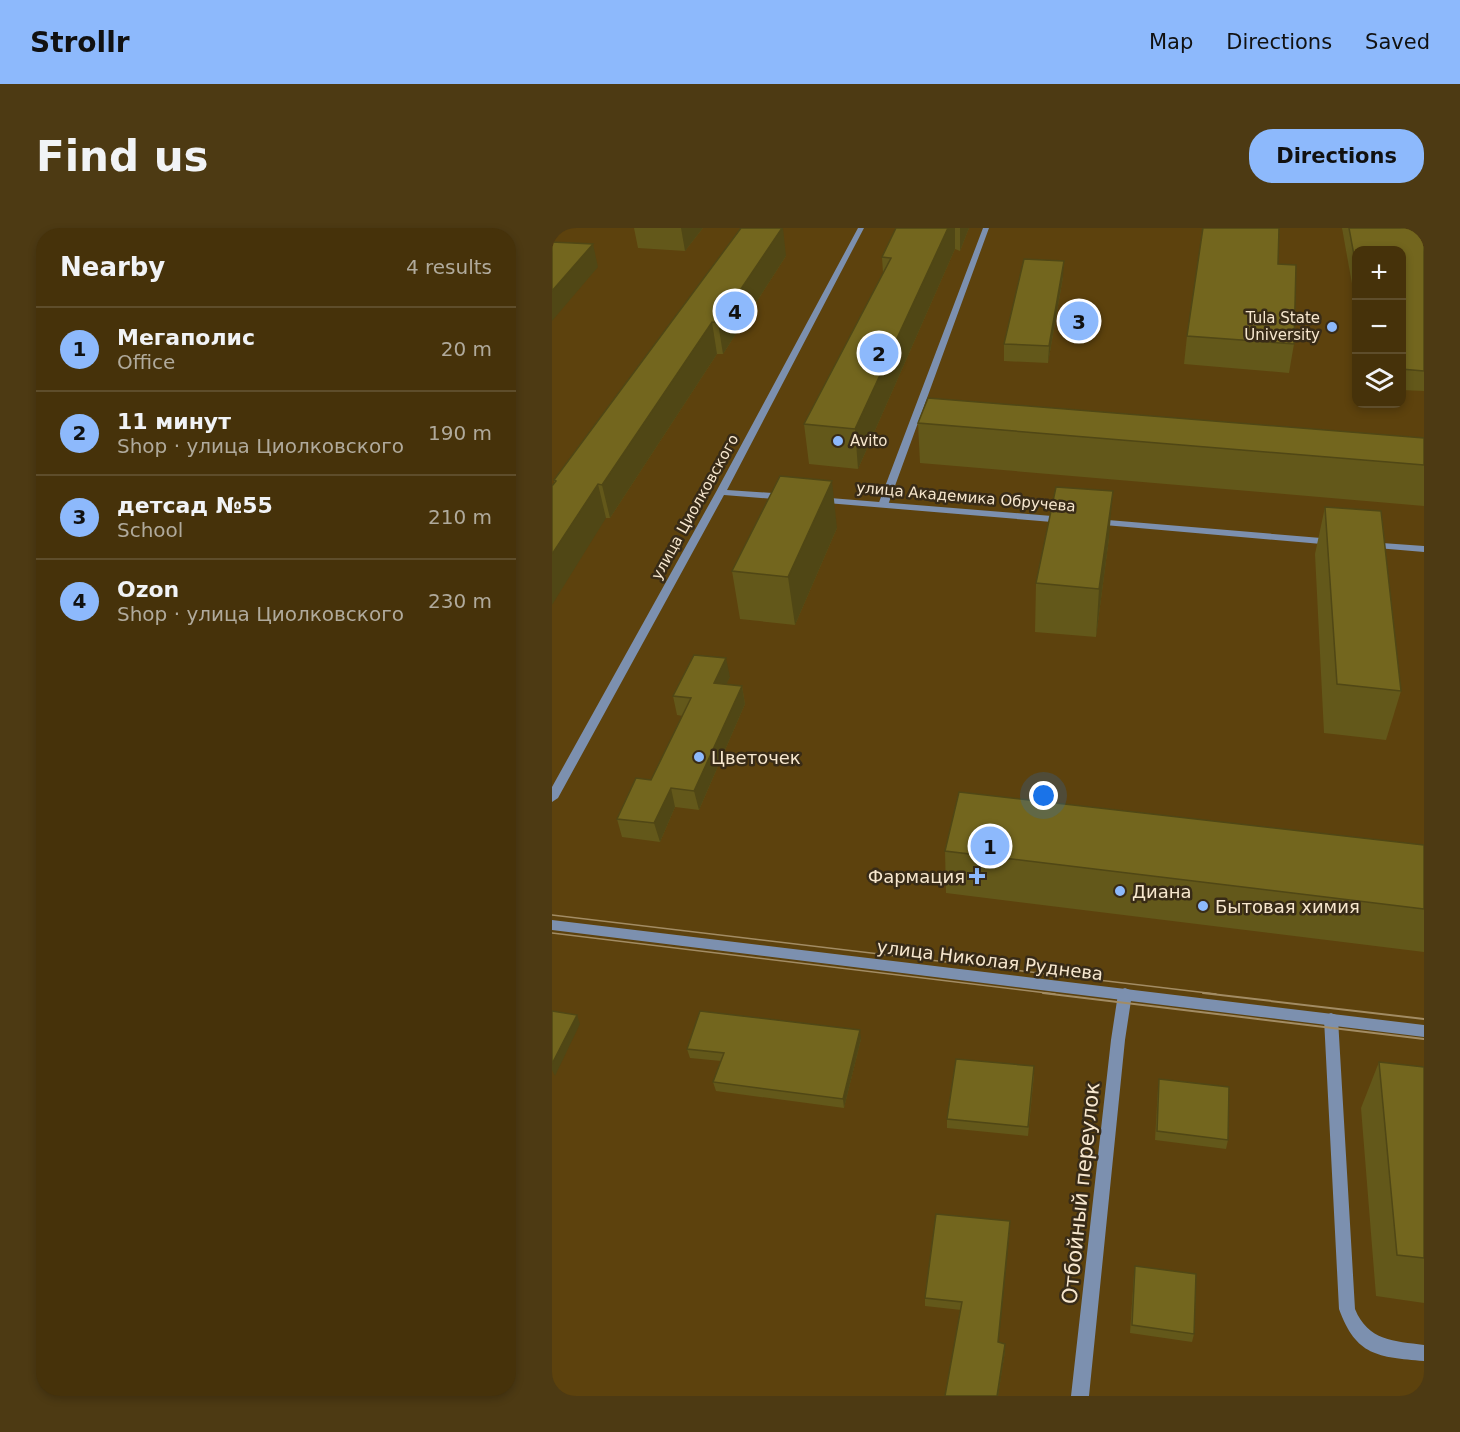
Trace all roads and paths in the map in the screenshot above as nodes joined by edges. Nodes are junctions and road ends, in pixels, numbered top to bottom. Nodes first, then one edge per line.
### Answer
1 (861, 228) edge
2 (986, 228) edge
3 (721, 492) junction
4 (795, 498) edge
5 (806, 499) edge
6 (883, 505) junction
7 (1072, 520) edge
8 (1084, 522) edge
9 (1345, 543) edge
10 (1357, 544) edge
11 (1424, 549) edge
12 (552, 798) edge
13 (552, 925) edge
14 (1125, 994) junction
15 (1331, 1019) junction
16 (1424, 1031) edge
17 (1334, 1065) junction
18 (1335, 1083) dead end
19 (1424, 1353) edge
20 (1080, 1396) edge

1 - 3 street, улица Циолковского
2 - 6 street
3 - 4 street
3 - 12 street, улица Циолковского
5 - 6 street, улица Академика Обручева
6 - 7 street, улица Академика Обручева
8 - 9 street, улица Академика Обручева
10 - 11 street
13 - 14 street, улица Николая Руднева
14 - 15 street, улица Николая Руднева
14 - 20 street, Отбойный переулок
15 - 16 street, улица Николая Руднева
15 - 17 street
17 - 18 street
17 - 19 street

